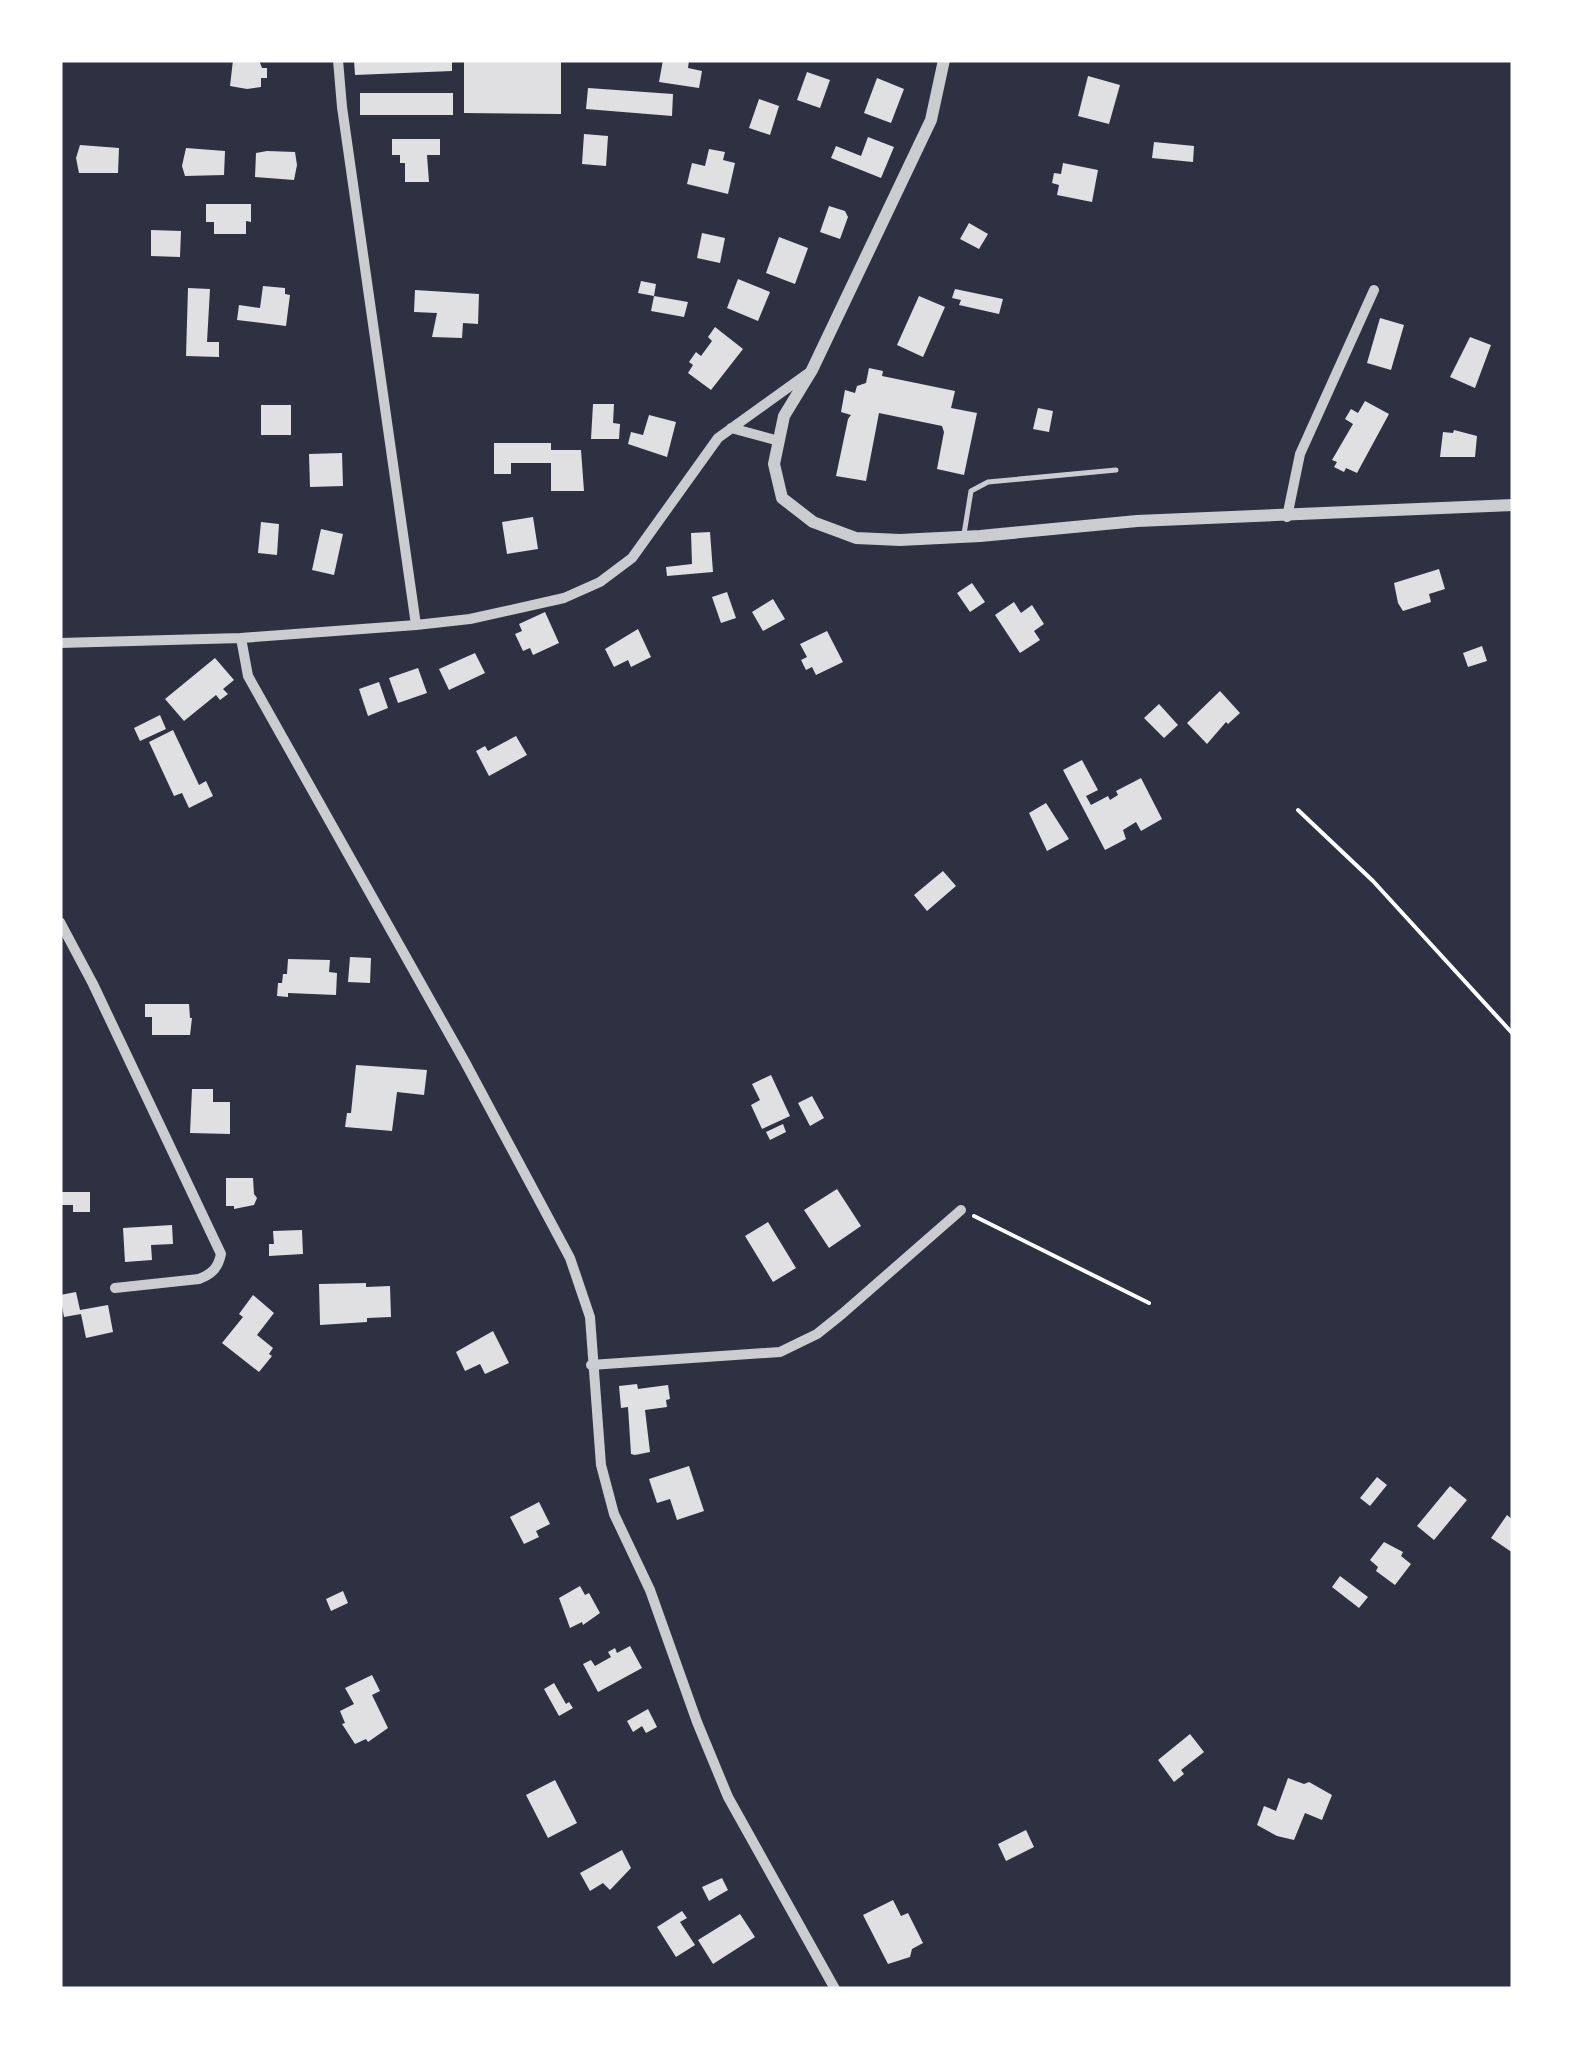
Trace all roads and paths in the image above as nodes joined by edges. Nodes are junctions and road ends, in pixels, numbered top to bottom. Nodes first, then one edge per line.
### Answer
1 (338, 60) edge
2 (944, 60) edge
3 (1374, 290) dead end
4 (812, 370) junction
5 (730, 428) junction
6 (779, 441) junction
7 (1116, 470) dead end
8 (1513, 505) edge
9 (1287, 516) junction
10 (964, 537) junction
11 (416, 625) junction
12 (241, 638) junction
13 (60, 643) edge
14 (1298, 810) dead end
15 (60, 922) edge
16 (1513, 1034) edge
17 (961, 1210) joint
18 (116, 1288) dead end
19 (1149, 1303) dead end
20 (592, 1365) junction
21 (835, 1989) edge

1 - 11 street
2 - 4 street
3 - 9 street
4 - 5 street
4 - 6 street
5 - 6 street
5 - 11 street
6 - 10 street
7 - 10 lane
8 - 9 street
9 - 10 street
11 - 12 street
12 - 13 street
12 - 20 street
14 - 16 path
15 - 18 street
17 - 19 path
17 - 20 street
20 - 21 street

